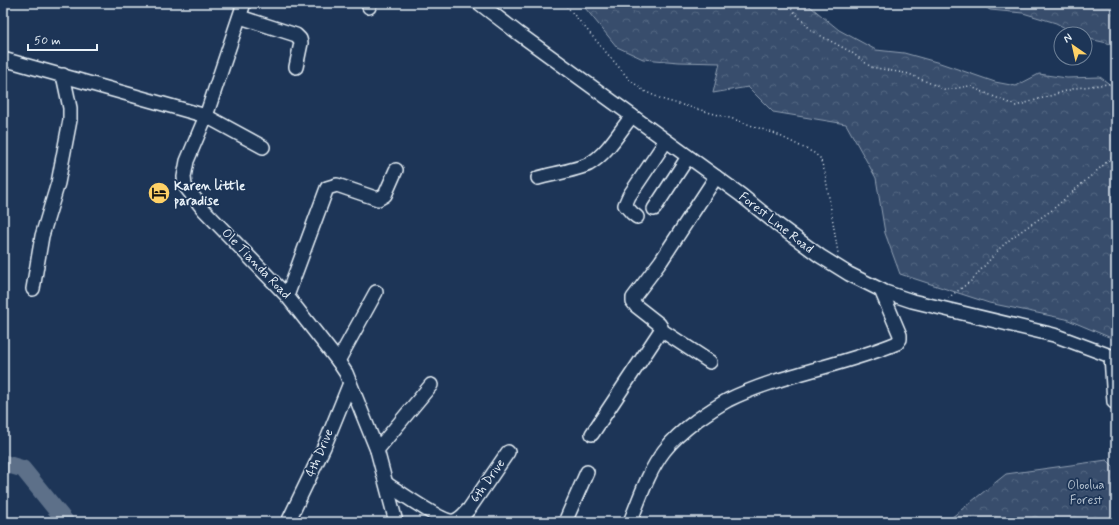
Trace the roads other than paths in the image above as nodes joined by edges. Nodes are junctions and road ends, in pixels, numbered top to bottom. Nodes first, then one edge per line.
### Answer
1 (244, 3) edge
2 (479, 3) edge
3 (240, 17) junction
4 (3, 59) edge
5 (296, 67) dead end
6 (63, 75) junction
7 (206, 116) junction
8 (632, 116) junction
9 (666, 141) junction
10 (263, 147) dead end
11 (688, 157) junction
12 (396, 170) dead end
13 (716, 177) junction
14 (538, 178) dead end
15 (654, 209) dead end
16 (638, 217) dead end
17 (33, 288) dead end
18 (881, 290) junction
19 (376, 292) dead end
20 (287, 296) junction
21 (661, 330) junction
22 (1114, 357) edge
23 (338, 361) junction
24 (710, 362) dead end
25 (350, 383) junction
26 (431, 385) dead end
27 (1114, 402) dead end
28 (592, 434) dead end
29 (377, 450) junction
30 (508, 452) dead end
31 (587, 472) dead end
32 (387, 484) junction
33 (288, 522) edge
34 (396, 522) edge
35 (565, 522) edge
36 (630, 522) edge

1 - 3 street, Ole Tianda Road
2 - 8 street, Forest Line Road
3 - 5 street
3 - 7 street, Ole Tianda Road
4 - 6 street
6 - 7 street
6 - 17 street
7 - 10 street
7 - 20 street, Ole Tianda Road
8 - 9 street, Forest Line Road
8 - 14 street
9 - 11 street, Forest Line Road
9 - 16 street
11 - 13 street, Forest Line Road
11 - 15 street
12 - 20 street
13 - 18 street, Forest Line Road
13 - 21 street
18 - 22 street, Forest Line Road
18 - 36 street
19 - 23 street
20 - 23 street, Ole Tianda Road
21 - 24 street
21 - 28 street
22 - 27 street
23 - 25 street, Ole Tianda Road
25 - 29 street, Ole Tianda Road
25 - 33 street, 4th Drive
26 - 29 street
29 - 32 street, Ole Tianda Road
30 - 32 street, 6th Drive
31 - 35 street
32 - 34 street, Ole Tianda Road

